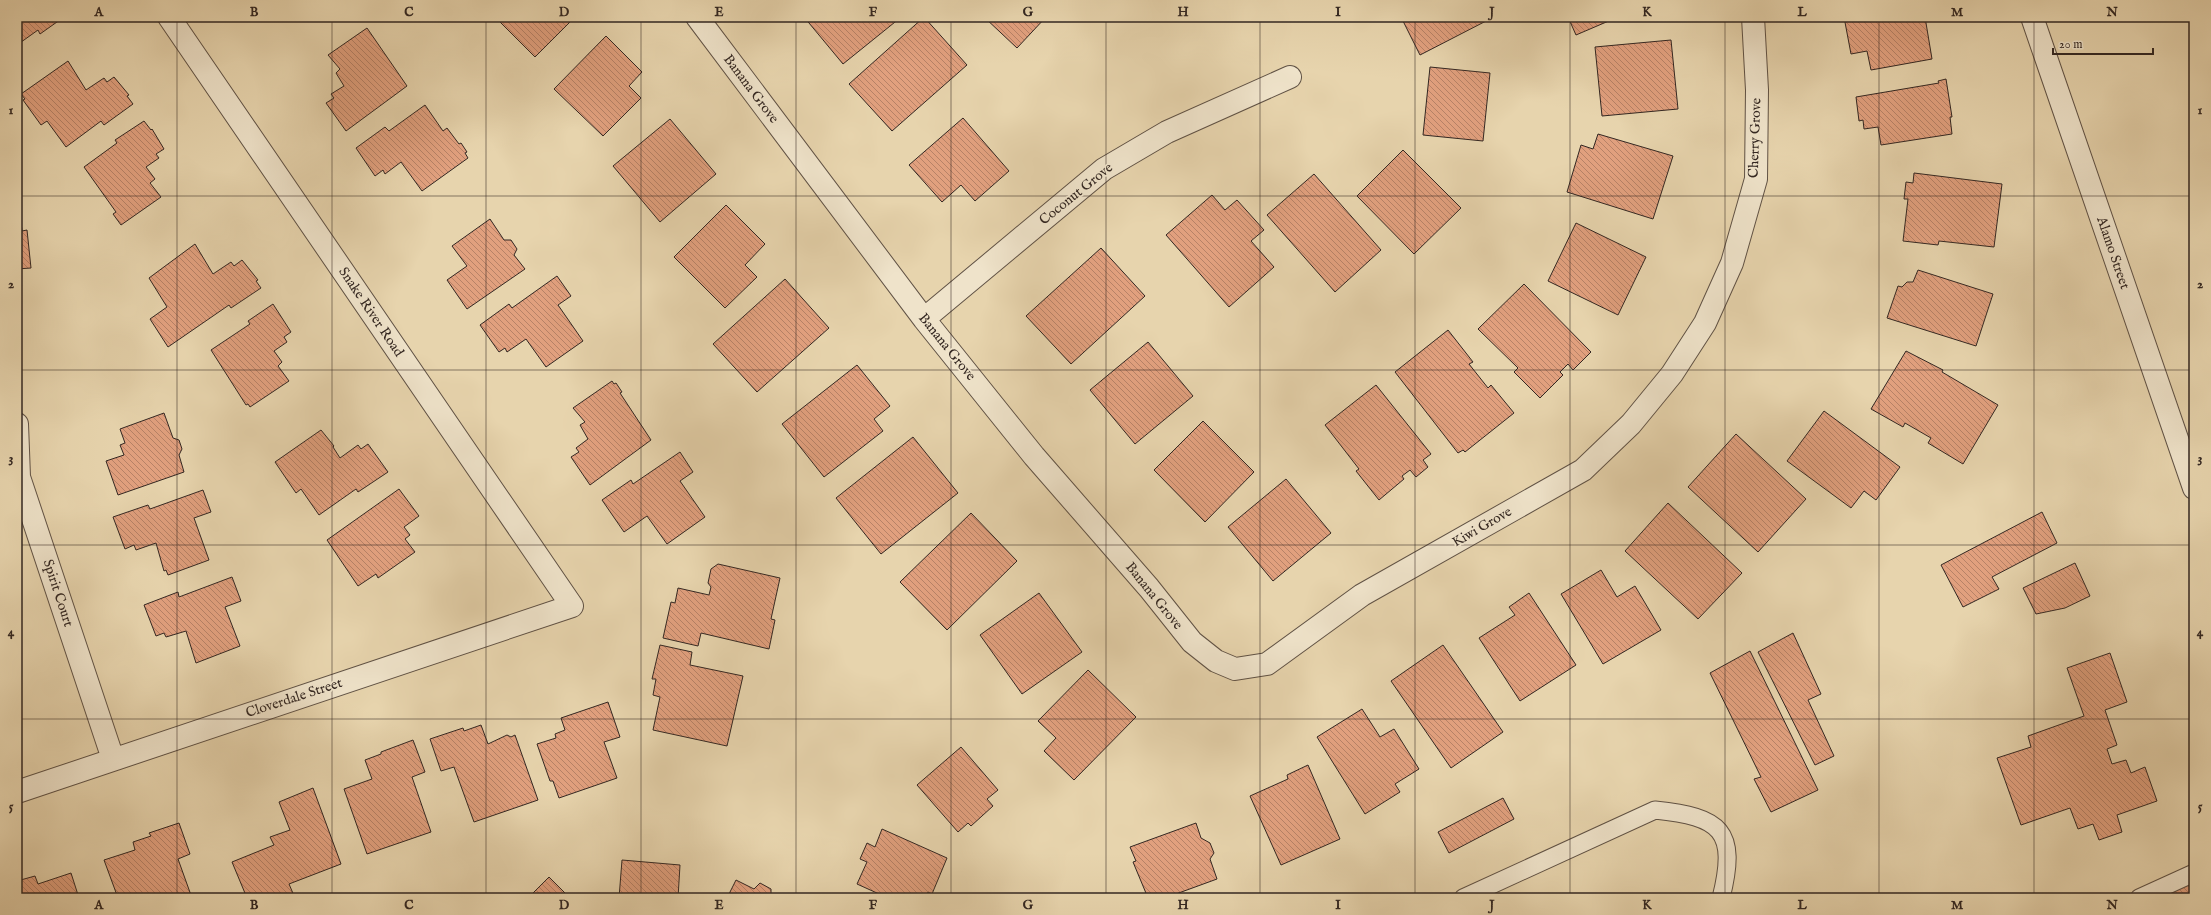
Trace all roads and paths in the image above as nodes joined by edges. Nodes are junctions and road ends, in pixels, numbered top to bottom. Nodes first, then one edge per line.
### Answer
1 (169, 17) edge
2 (697, 17) edge
3 (1753, 17) edge
4 (2032, 17) edge
5 (1290, 77) dead end
6 (924, 320) junction
7 (1705, 323) joint
8 (17, 424) edge
9 (2193, 482) edge
10 (572, 606) joint
11 (1216, 661) joint
12 (113, 758) junction
13 (17, 792) edge
14 (2194, 873) edge
15 (1463, 898) edge
16 (1721, 898) edge
17 (2139, 898) edge

1 - 10 street, Snake River Road
2 - 6 street, Banana Grove
3 - 7 street, Cherry Grove
4 - 9 street, Alamo Street
5 - 6 street, Coconut Grove
6 - 11 street, Banana Grove
7 - 11 street, Kiwi Grove
8 - 12 street, Spirit Court
10 - 12 street, Cloverdale Street
12 - 13 street, Cloverdale Street
14 - 17 lane
15 - 16 lane

